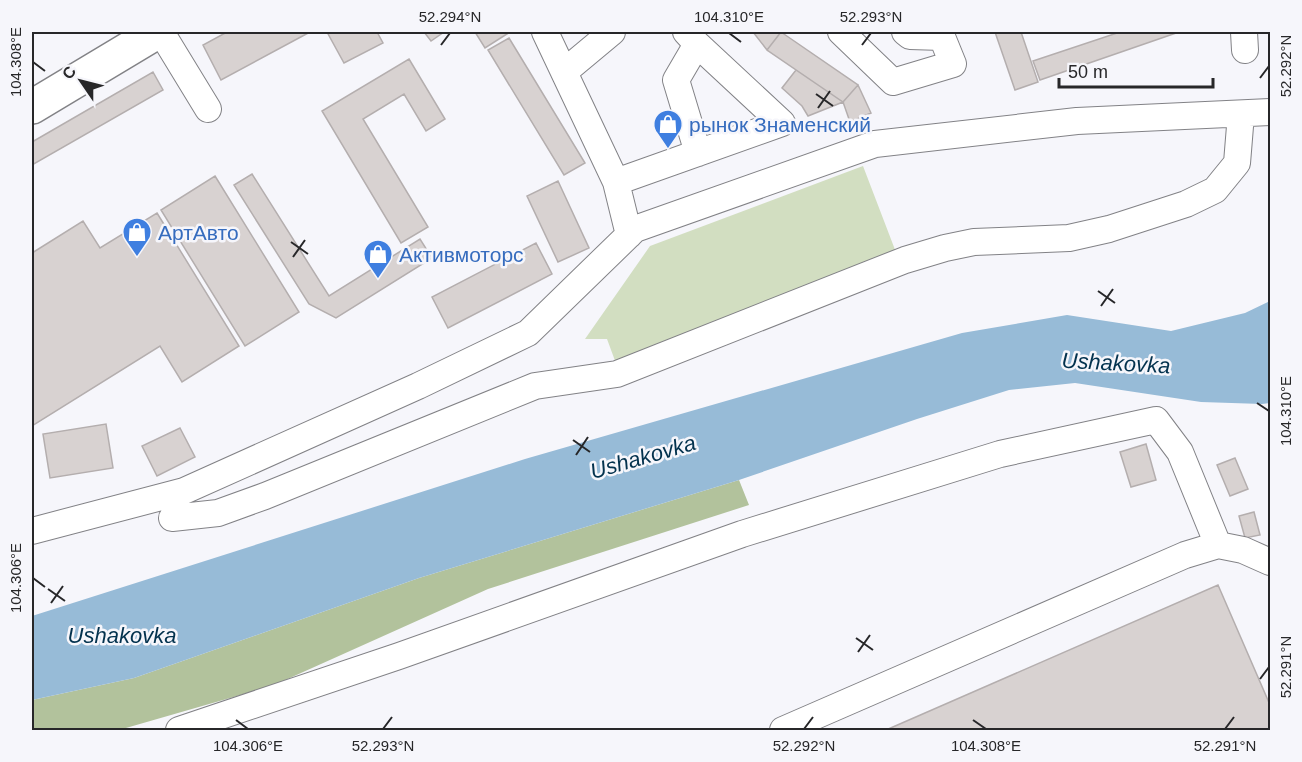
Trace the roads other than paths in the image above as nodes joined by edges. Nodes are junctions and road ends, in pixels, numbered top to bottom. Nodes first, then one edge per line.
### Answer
1 (159, 32) edge
2 (545, 32) edge
3 (612, 32) edge
4 (841, 32) edge
5 (905, 32) edge
6 (941, 34) edge
7 (691, 38) edge
8 (564, 72) junction
9 (32, 107) edge
10 (208, 109) dead end
11 (1270, 112) edge
12 (1241, 114) junction
13 (698, 153) junction
14 (616, 182) junction
15 (630, 235) junction
16 (172, 518) dead end
17 (32, 531) edge
18 (1218, 545) junction
19 (1270, 562) edge
20 (179, 730) edge
21 (783, 730) edge

1 - 9 main road
1 - 10 street
2 - 8 street
3 - 8 street
4 - 6 street
5 - 6 street
7 - 13 street
7 - 13 street
8 - 14 street
11 - 12 street
12 - 15 street
12 - 16 street
13 - 14 street
14 - 15 street
15 - 17 street
18 - 19 street
18 - 20 street
18 - 21 street

